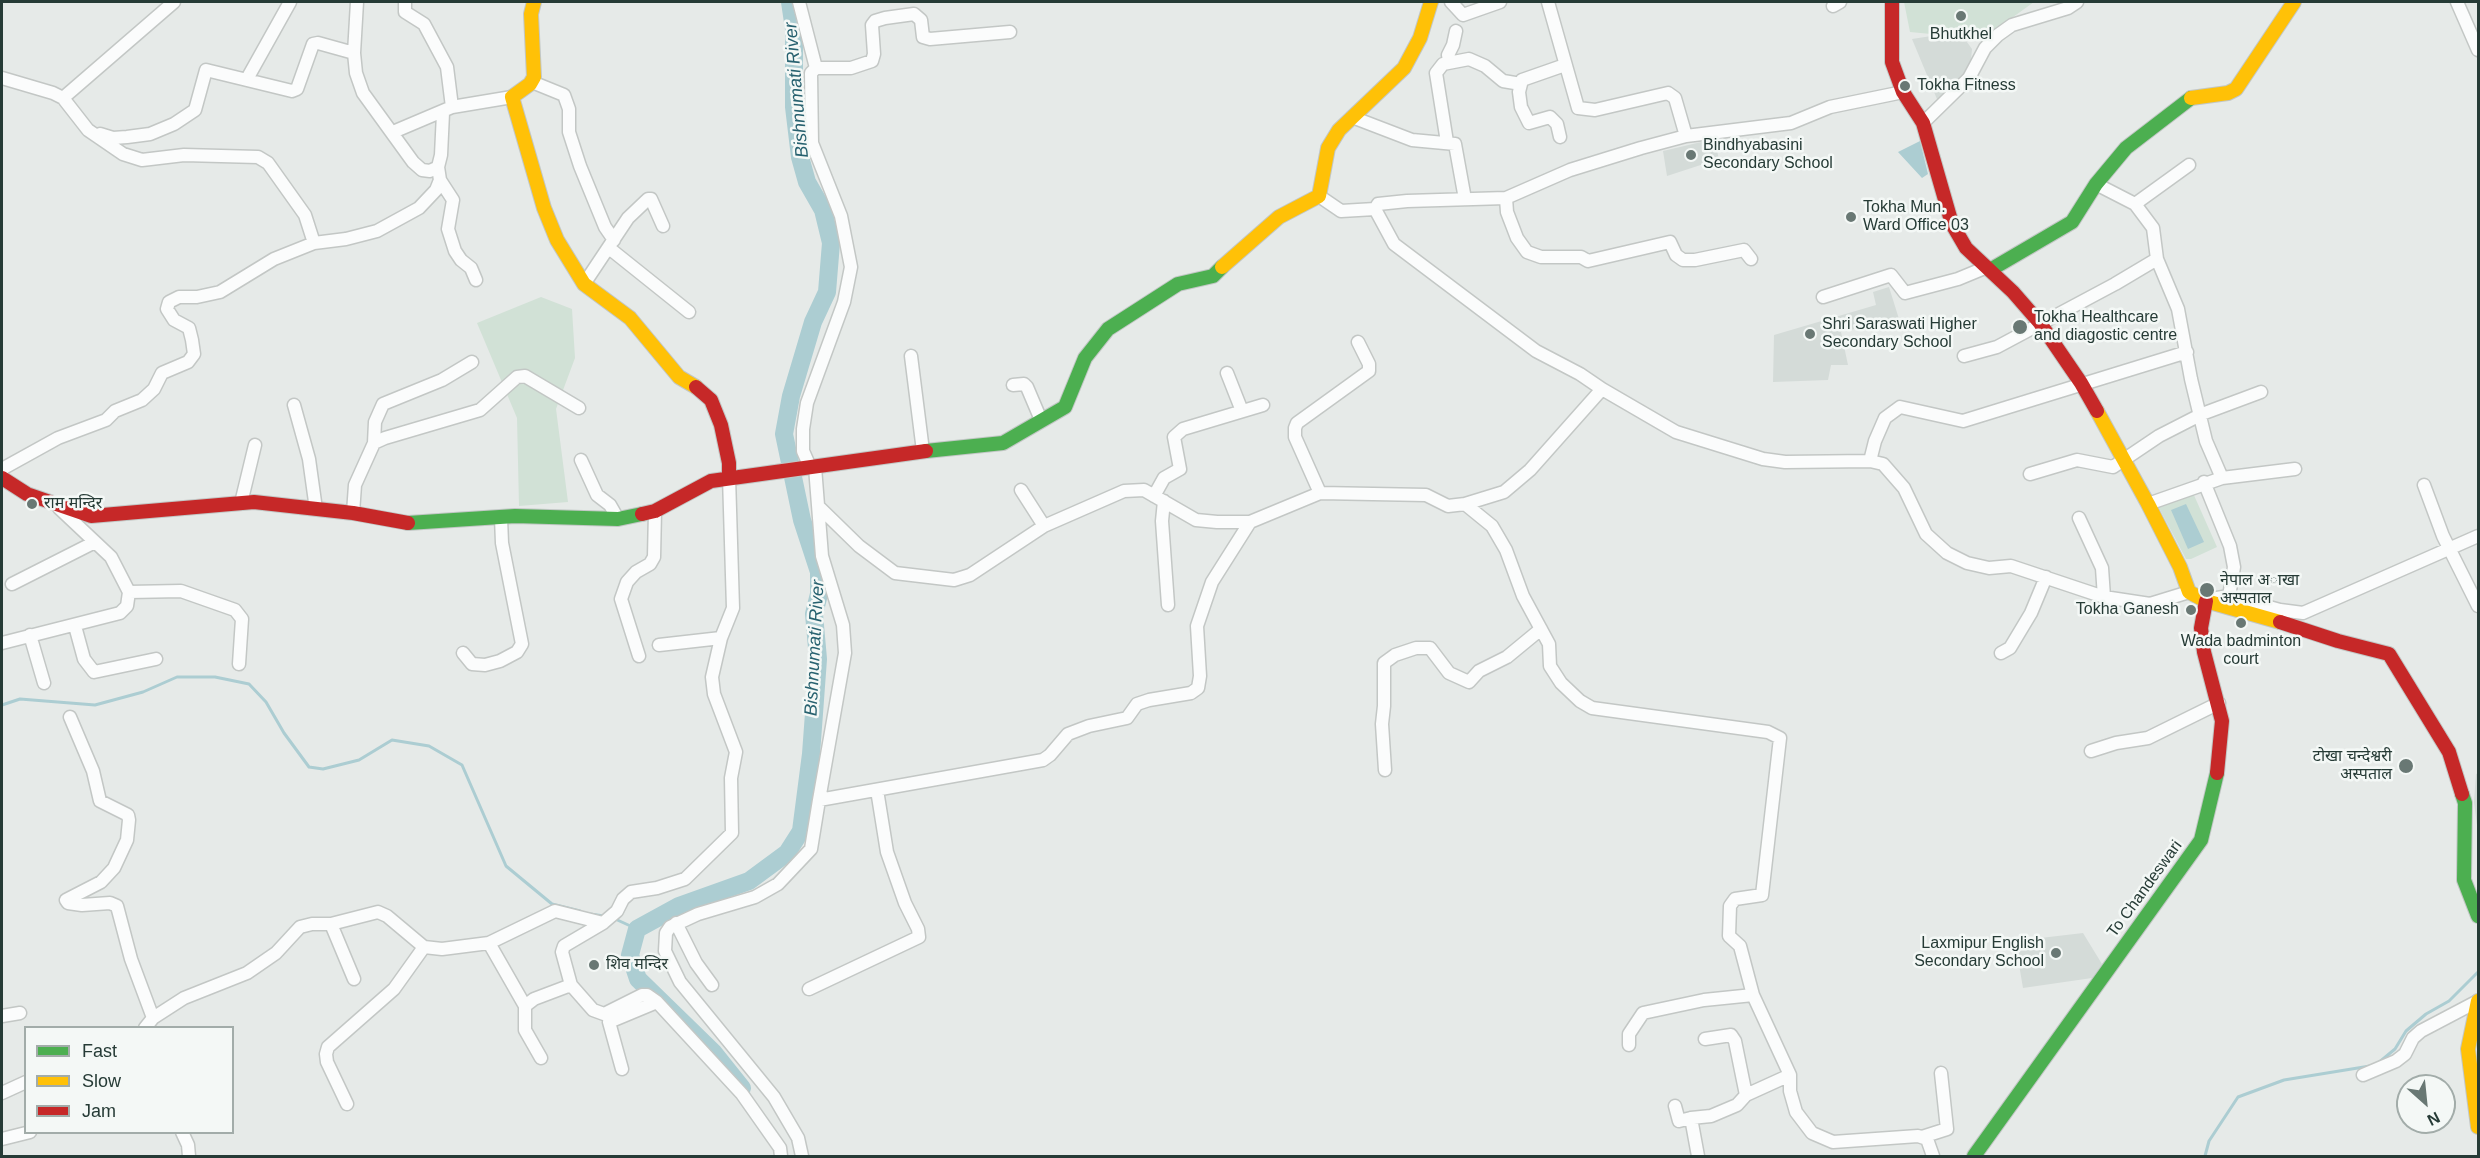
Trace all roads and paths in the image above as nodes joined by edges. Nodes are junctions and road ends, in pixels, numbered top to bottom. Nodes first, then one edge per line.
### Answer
1 (174, 2) edge
2 (290, 2) edge
3 (357, 2) edge
4 (405, 2) edge
5 (534, 2) edge
6 (799, 2) edge
7 (1431, 2) edge
8 (1451, 2) edge
9 (1500, 2) edge
10 (1548, 2) edge
11 (1892, 2) edge
12 (2077, 2) edge
13 (2294, 2) edge
14 (2457, 2) edge
15 (1456, 31) dead end
16 (1010, 32) dead end
17 (2478, 50) edge
18 (354, 53) junction
19 (1449, 62) junction
20 (1565, 65) junction
21 (816, 68) junction
22 (2, 78) edge
23 (248, 79) junction
24 (532, 82) junction
25 (1521, 84) junction
26 (1903, 92) junction
27 (512, 97) junction
28 (63, 98) junction
29 (447, 110) junction
30 (1352, 117) junction
31 (1923, 123) junction
32 (88, 130) junction
33 (393, 132) junction
34 (1686, 136) junction
35 (1560, 137) dead end
36 (1447, 142) junction
37 (2189, 165) dead end
38 (439, 173) junction
39 (2096, 184) junction
40 (1318, 196) junction
41 (1506, 198) junction
42 (1465, 199) junction
43 (2135, 204) junction
44 (1375, 208) junction
45 (663, 226) dead end
46 (314, 243) junction
47 (612, 244) junction
48 (1751, 259) dead end
49 (2157, 259) junction
50 (1988, 268) junction
51 (476, 280) dead end
52 (584, 284) junction
53 (1823, 297) dead end
54 (689, 312) dead end
55 (2040, 323) junction
56 (1358, 342) dead end
57 (2187, 352) junction
58 (911, 356) dead end
59 (1964, 356) dead end
60 (472, 362) dead end
61 (1227, 373) dead end
62 (2081, 384) junction
63 (1013, 385) dead end
64 (1602, 389) junction
65 (2261, 392) dead end
66 (294, 405) dead end
67 (1263, 405) dead end
68 (579, 408) dead end
69 (1242, 411) junction
70 (2202, 414) junction
71 (1041, 420) junction
72 (374, 443) junction
73 (255, 445) dead end
74 (923, 451) junction
75 (582, 460) dead end
76 (1870, 461) junction
77 (2123, 461) junction
78 (809, 467) junction
79 (2, 469) edge
80 (2295, 469) dead end
81 (2030, 474) dead end
82 (729, 477) junction
83 (2222, 477) junction
84 (2, 478) edge
85 (2204, 482) junction
86 (2424, 485) dead end
87 (1022, 490) dead end
88 (1320, 493) junction
89 (1159, 499) junction
90 (241, 503) junction
91 (1465, 504) junction
92 (2148, 504) junction
93 (56, 505) junction
94 (818, 506) junction
95 (316, 508) junction
96 (655, 511) junction
97 (353, 513) junction
98 (501, 518) junction
99 (2079, 518) dead end
100 (618, 519) junction
101 (1250, 522) junction
102 (1044, 526) junction
103 (2478, 536) edge
104 (95, 542) junction
105 (2450, 551) junction
106 (2046, 577) junction
107 (12, 584) dead end
108 (129, 592) junction
109 (2189, 592) junction
110 (2229, 596) junction
111 (2104, 597) junction
112 (2206, 601) junction
113 (1168, 605) dead end
114 (2478, 606) edge
115 (75, 626) junction
116 (1541, 629) junction
117 (30, 635) junction
118 (721, 638) junction
119 (2, 643) edge
120 (659, 645) dead end
121 (463, 653) dead end
122 (2001, 654) dead end
123 (639, 656) dead end
124 (156, 659) dead end
125 (239, 664) dead end
126 (44, 683) dead end
127 (2219, 703) junction
128 (70, 717) dead end
129 (2091, 751) dead end
130 (1385, 770) dead end
131 (877, 790) junction
132 (819, 800) junction
133 (2472, 852) edge
134 (2478, 916) edge
135 (603, 923) junction
136 (676, 923) junction
137 (331, 924) junction
138 (489, 943) junction
139 (423, 947) junction
140 (354, 979) dead end
141 (571, 985) junction
142 (712, 985) dead end
143 (809, 989) dead end
144 (1753, 995) junction
145 (2478, 1001) edge
146 (657, 1002) junction
147 (525, 1006) junction
148 (20, 1013) dead end
149 (2, 1016) edge
150 (149, 1023) edge
151 (1705, 1039) dead end
152 (1629, 1045) dead end
153 (540, 1058) dead end
154 (621, 1069) dead end
155 (1941, 1073) dead end
156 (1790, 1075) junction
157 (2363, 1075) dead end
158 (2, 1079) edge
159 (24, 1083) edge
160 (7, 1090) edge
161 (1746, 1095) junction
162 (347, 1104) dead end
163 (1675, 1106) dead end
164 (1691, 1118) junction
165 (2478, 1126) edge
166 (24, 1134) edge
167 (183, 1134) edge
168 (1922, 1137) junction
169 (2, 1139) edge
170 (189, 1156) edge
171 (781, 1156) edge
172 (802, 1156) edge
173 (1698, 1156) edge
174 (1933, 1156) edge
175 (1974, 1156) edge

1 - 28 street
2 - 23 street
3 - 18 street
4 - 29 street
5 - 24 street
6 - 21 street
7 - 30 street
8 - 9 street
10 - 20 street
11 - 26 street
12 - 31 street
13 - 39 street
14 - 17 street
15 - 19 street
16 - 21 street
18 - 23 street
18 - 33 street
19 - 25 street
19 - 36 street
20 - 25 street
20 - 34 street
21 - 78 street
22 - 28 street
23 - 32 street
24 - 27 street
24 - 47 street
25 - 35 street
26 - 31 street
26 - 34 street
27 - 29 street
27 - 52 street
28 - 32 street
29 - 33 street
29 - 38 street
30 - 36 street
30 - 40 street
31 - 50 street
32 - 46 street
33 - 38 street
34 - 41 street
36 - 42 street
37 - 43 street
38 - 46 street
38 - 51 street
39 - 43 street
39 - 50 street
40 - 44 street
40 - 71 street
41 - 42 street
41 - 48 street
42 - 44 street
43 - 49 street
44 - 64 street
45 - 47 street
46 - 79 street
47 - 52 street
47 - 54 street
49 - 55 street
49 - 57 street
50 - 53 street
50 - 55 street
52 - 82 street
55 - 59 street
55 - 62 street
56 - 88 street
57 - 62 street
57 - 70 street
58 - 74 street
60 - 72 street
61 - 69 street
62 - 76 street
62 - 77 street
63 - 71 street
64 - 76 street
64 - 91 street
65 - 70 street
66 - 95 street
67 - 69 street
68 - 72 street
69 - 89 street
70 - 77 street
70 - 83 street
71 - 74 street
72 - 97 street
73 - 90 street
74 - 78 street
75 - 100 street
76 - 106 street
77 - 81 street
77 - 92 street
78 - 82 street
78 - 94 street
80 - 83 street
82 - 96 street
82 - 118 street
83 - 85 street
84 - 93 street
85 - 92 street
85 - 110 street
86 - 105 street
87 - 102 street
88 - 91 street
88 - 101 street
89 - 101 street
89 - 102 street
89 - 113 street
90 - 93 street
90 - 95 street
91 - 116 street
92 - 109 street
93 - 104 street
94 - 102 street
94 - 132 street
95 - 97 street
96 - 100 street
96 - 123 street
97 - 98 street
98 - 100 street
98 - 121 street
99 - 111 street
101 - 131 street
103 - 105 street
104 - 107 street
104 - 108 street
105 - 110 street
105 - 114 street
106 - 111 street
106 - 122 street
108 - 115 street
108 - 125 street
109 - 111 street
109 - 112 street
110 - 112 street
112 - 127 street, To Chandeswari
112 - 133 street
115 - 117 street
115 - 124 street
116 - 130 street
116 - 144 street
117 - 119 street
117 - 126 street
118 - 120 street
118 - 135 street
127 - 129 street
127 - 175 street, To Chandeswari
128 - 150 street
131 - 132 street
131 - 143 street
132 - 136 street
133 - 134 street
135 - 138 street
135 - 141 street
136 - 142 street
136 - 172 street
137 - 139 street
137 - 140 street
137 - 150 street
138 - 139 street
138 - 147 street
139 - 162 street
141 - 146 street
141 - 147 street
144 - 152 street
144 - 156 street
145 - 157 street
145 - 165 street
146 - 154 street
146 - 171 street
147 - 153 street
148 - 149 street
151 - 161 street
155 - 168 street
156 - 161 street
156 - 168 street
158 - 160 street
159 - 160 street
161 - 164 street
163 - 164 street
164 - 173 street
166 - 169 street
167 - 170 street
168 - 174 street

